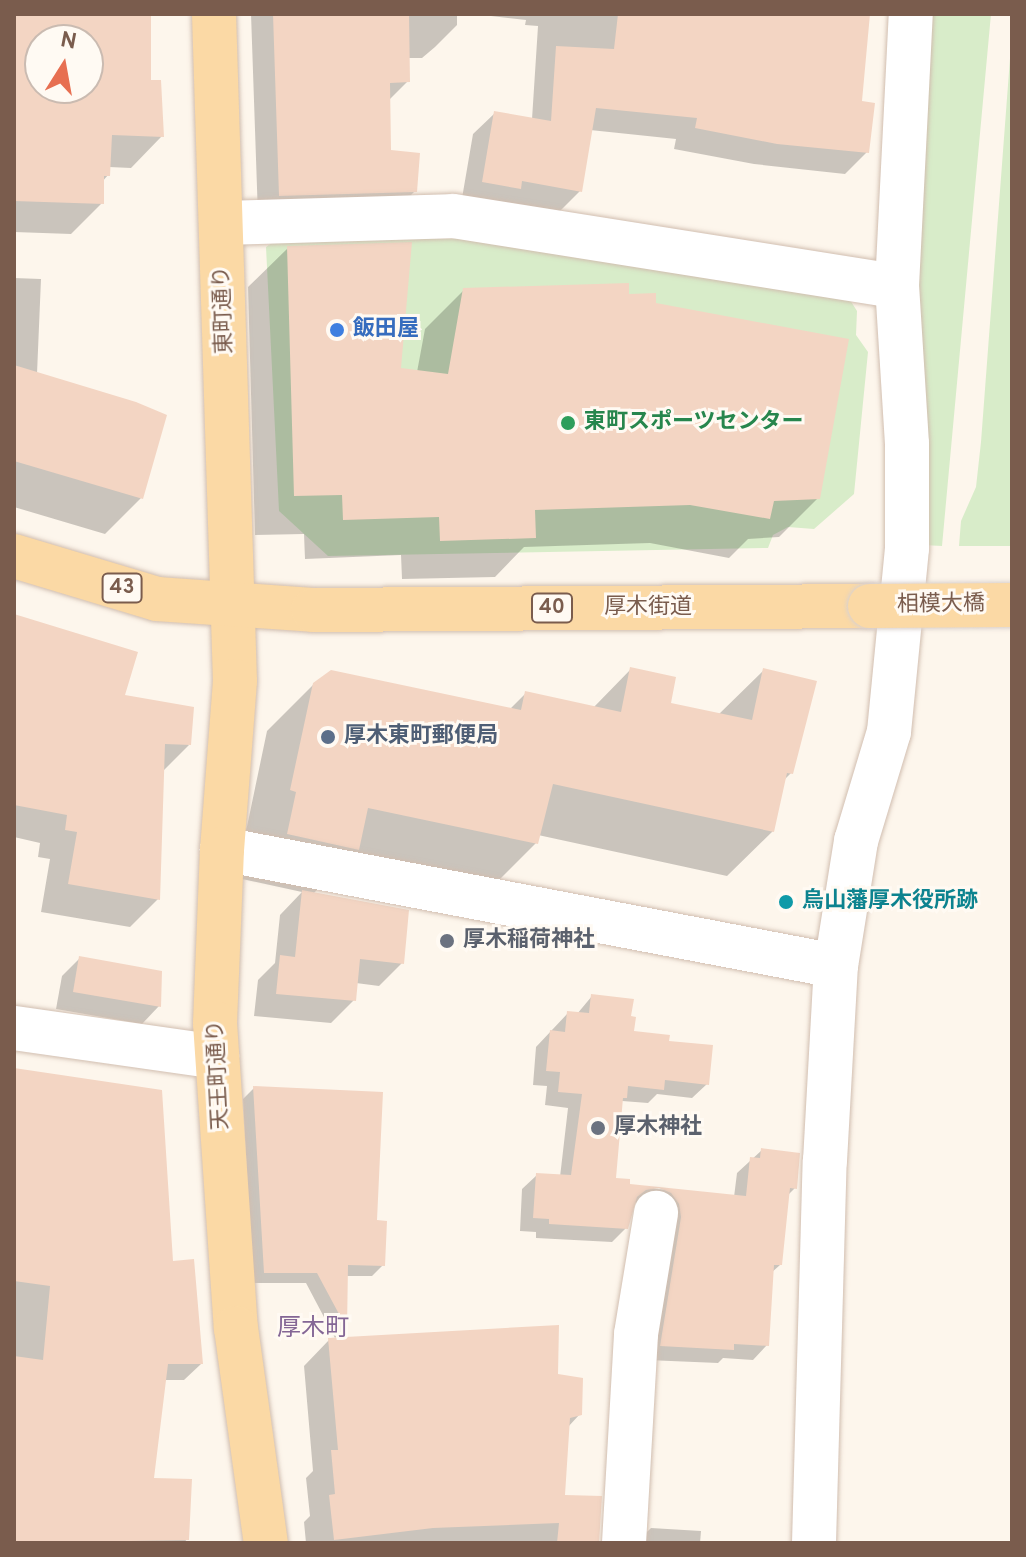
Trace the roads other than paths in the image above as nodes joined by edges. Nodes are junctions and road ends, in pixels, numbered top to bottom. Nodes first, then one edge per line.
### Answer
1 (214, 14) edge
2 (911, 14) edge
3 (221, 223) junction
4 (897, 286) junction
5 (14, 556) edge
6 (233, 605) junction
7 (1012, 605) edge
8 (870, 606) joint
9 (222, 849) junction
10 (836, 966) junction
11 (14, 1028) edge
12 (217, 1057) junction
13 (656, 1213) dead end
14 (266, 1543) edge
15 (624, 1543) edge
16 (814, 1543) edge

1 - 3 main road, 東町通り
2 - 4 street
3 - 4 street
3 - 6 main road, 東町通り
4 - 10 street
5 - 6 main road, 43
6 - 8 main road, 厚木街道 / 40
6 - 9 main road, 天王町通り
7 - 8 main road, 相模大橋 / 40, bridge
9 - 10 street
9 - 12 main road, 天王町通り
10 - 16 street
11 - 12 street
12 - 14 main road, 天王町通り
13 - 15 street

